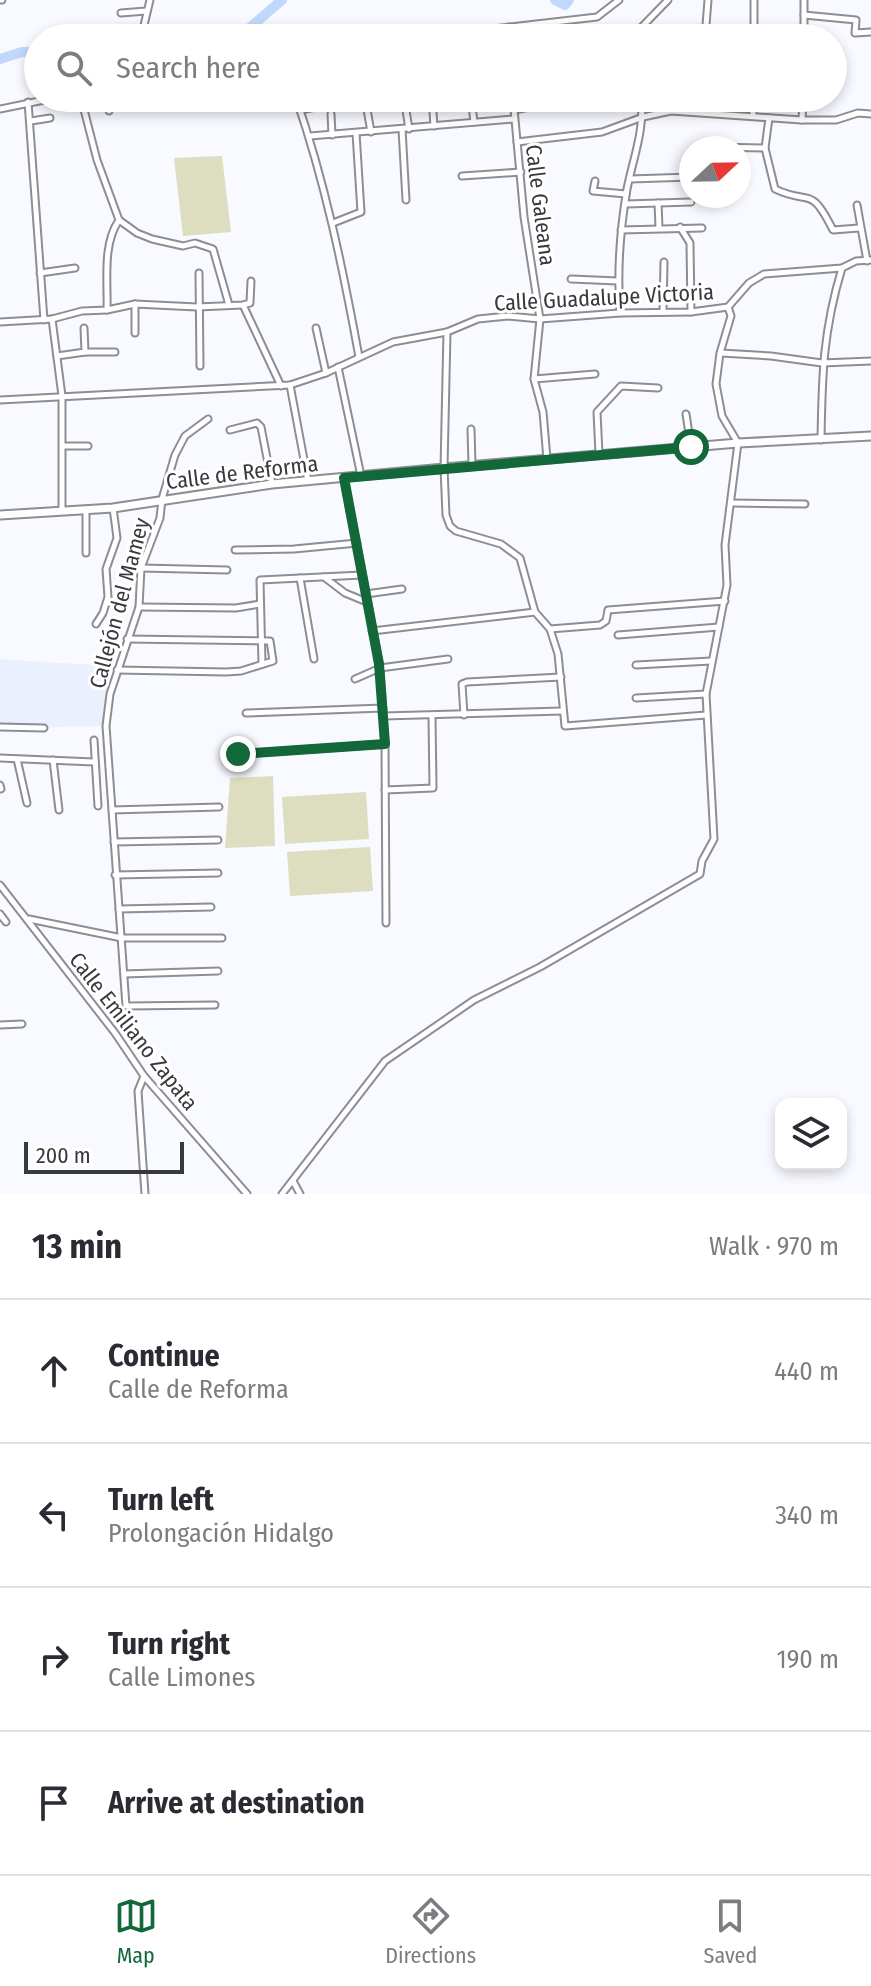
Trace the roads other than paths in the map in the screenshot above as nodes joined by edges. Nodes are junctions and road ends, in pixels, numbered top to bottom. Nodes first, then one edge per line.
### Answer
1 (150, 0) edge
2 (619, 0) edge
3 (668, 0) edge
4 (708, 0) edge
5 (754, 0) edge
6 (804, 0) edge
7 (146, 11) junction
8 (121, 13) dead end
9 (804, 15) junction
10 (143, 24) edge
11 (535, 24) edge
12 (646, 24) edge
13 (706, 24) edge
14 (754, 24) edge
15 (804, 24) edge
16 (871, 32) edge
17 (24, 103) edge
18 (0, 109) edge
19 (30, 112) edge
20 (85, 112) edge
21 (302, 112) edge
22 (367, 112) edge
23 (404, 112) edge
24 (433, 112) edge
25 (473, 112) edge
26 (514, 112) edge
27 (642, 112) edge
28 (666, 112) edge
29 (690, 112) edge
30 (753, 112) edge
31 (802, 112) edge
32 (708, 113) joint
33 (331, 114) dead end
34 (871, 114) edge
35 (753, 116) junction
36 (643, 117) junction
37 (50, 118) dead end
38 (769, 118) junction
39 (514, 119) junction
40 (802, 120) junction
41 (31, 121) junction
42 (474, 122) junction
43 (434, 126) junction
44 (405, 129) junction
45 (371, 132) junction
46 (356, 133) junction
47 (332, 135) junction
48 (310, 136) junction
49 (517, 142) junction
50 (751, 148) edge
51 (765, 148) junction
52 (521, 172) junction
53 (462, 176) dead end
54 (679, 177) edge
55 (630, 179) junction
56 (595, 181) dead end
57 (626, 194) junction
58 (406, 200) dead end
59 (679, 202) edge
60 (658, 203) junction
61 (626, 204) junction
62 (857, 205) dead end
63 (119, 220) junction
64 (333, 223) junction
65 (680, 227) junction
66 (659, 228) junction
67 (702, 228) dead end
68 (859, 228) junction
69 (621, 230) junction
70 (869, 260) edge
71 (664, 262) dead end
72 (75, 268) dead end
73 (842, 268) junction
74 (40, 273) junction
75 (199, 273) dead end
76 (571, 279) dead end
77 (251, 281) dead end
78 (618, 281) junction
79 (135, 304) junction
80 (229, 305) junction
81 (243, 305) junction
82 (197, 307) junction
83 (728, 307) junction
84 (107, 310) junction
85 (663, 312) junction
86 (691, 312) junction
87 (620, 313) junction
88 (52, 319) junction
89 (540, 319) junction
90 (44, 320) junction
91 (0, 322) edge
92 (84, 328) dead end
93 (316, 328) dead end
94 (447, 332) junction
95 (135, 333) dead end
96 (85, 352) junction
97 (115, 352) dead end
98 (720, 353) junction
99 (57, 356) junction
100 (359, 358) junction
101 (871, 361) edge
102 (822, 363) junction
103 (200, 366) dead end
104 (338, 367) junction
105 (326, 373) junction
106 (595, 374) dead end
107 (534, 379) junction
108 (290, 385) junction
109 (281, 386) junction
110 (658, 388) dead end
111 (62, 396) junction
112 (0, 400) edge
113 (686, 414) dead end
114 (208, 419) dead end
115 (471, 429) dead end
116 (230, 430) dead end
117 (871, 436) edge
118 (821, 440) junction
119 (738, 443) junction
120 (63, 446) junction
121 (88, 446) dead end
122 (691, 447) junction
123 (599, 454) junction
124 (547, 459) junction
125 (472, 465) junction
126 (444, 468) junction
127 (361, 476) junction
128 (344, 478) junction
129 (308, 481) junction
130 (272, 484) junction
131 (162, 499) junction
132 (732, 503) junction
133 (805, 504) dead end
134 (113, 508) junction
135 (86, 509) junction
136 (62, 511) junction
137 (0, 515) edge
138 (357, 543) junction
139 (235, 550) dead end
140 (86, 553) dead end
141 (141, 568) junction
142 (227, 570) dead end
143 (362, 575) junction
144 (323, 577) junction
145 (300, 578) junction
146 (402, 589) dead end
147 (366, 594) junction
148 (725, 601) junction
149 (367, 602) junction
150 (260, 604) junction
151 (139, 607) junction
152 (535, 612) junction
153 (96, 624) dead end
154 (719, 627) junction
155 (550, 629) junction
156 (372, 631) junction
157 (618, 635) dead end
158 (127, 639) junction
159 (262, 641) junction
160 (314, 659) dead end
161 (448, 659) dead end
162 (711, 661) junction
163 (262, 664) junction
164 (636, 665) dead end
165 (380, 668) junction
166 (117, 670) junction
167 (561, 677) junction
168 (355, 679) dead end
169 (706, 694) junction
170 (636, 698) dead end
171 (383, 708) junction
172 (562, 711) junction
173 (246, 713) dead end
174 (464, 715) junction
175 (706, 715) junction
176 (383, 716) junction
177 (432, 717) junction
178 (0, 727) edge
179 (44, 728) dead end
180 (94, 740) dead end
181 (385, 744) junction
182 (238, 754) dead end
183 (0, 758) edge
184 (17, 759) junction
185 (53, 760) junction
186 (94, 762) junction
187 (384, 790) junction
188 (27, 803) dead end
189 (98, 806) dead end
190 (219, 807) dead end
191 (59, 810) dead end
192 (112, 810) junction
193 (218, 840) dead end
194 (114, 842) junction
195 (218, 873) dead end
196 (115, 875) junction
197 (0, 885) edge
198 (211, 907) dead end
199 (119, 909) junction
200 (0, 914) edge
201 (28, 919) junction
202 (6, 922) dead end
203 (386, 923) dead end
204 (122, 938) junction
205 (222, 938) dead end
206 (218, 971) dead end
207 (124, 974) junction
208 (215, 1005) dead end
209 (22, 1024) dead end
210 (0, 1025) edge
211 (144, 1076) junction
212 (293, 1181) junction
213 (145, 1194) edge
214 (247, 1194) edge
215 (282, 1194) edge
216 (300, 1194) edge

1 - 7 street
2 - 11 street
3 - 12 street
4 - 13 street
5 - 14 street
6 - 9 street
7 - 8 street
7 - 10 street
9 - 15 street
9 - 16 street
17 - 18 street
19 - 41 street
20 - 63 street
21 - 48 street
22 - 45 street
23 - 44 street
24 - 43 street
25 - 42 street
26 - 39 street, Calle Galeana
27 - 36 street
28 - 36 street
29 - 32 street
30 - 35 street
31 - 40 street
32 - 35 street
33 - 47 street
34 - 40 street
35 - 38 street
36 - 49 street
36 - 55 street
37 - 41 street
38 - 40 street
38 - 51 street
39 - 42 street
39 - 49 street, Calle Galeana
41 - 74 street
42 - 43 street
43 - 44 street
44 - 45 street
44 - 58 street
45 - 46 street
46 - 47 street
46 - 64 street
47 - 48 street
48 - 64 street
49 - 52 street, Calle Galeana
50 - 51 street
51 - 68 street
52 - 53 street
52 - 89 street, Calle Galeana
54 - 55 street
55 - 57 street
56 - 57 street
57 - 61 street
59 - 60 street
60 - 61 street
60 - 66 street
61 - 69 street
62 - 68 street
63 - 80 street
63 - 84 street
64 - 100 street
65 - 66 street
65 - 67 street
65 - 86 street
66 - 69 street
68 - 70 street
69 - 78 street
70 - 73 street, Calle Guadalupe Victoria
71 - 85 street
72 - 74 street
73 - 83 street, Calle Guadalupe Victoria
73 - 102 street
74 - 90 street
75 - 82 street
76 - 78 street
77 - 81 street
78 - 87 street
79 - 82 street
79 - 84 street
79 - 95 street
80 - 81 street
80 - 82 street
81 - 109 street
82 - 103 street
83 - 86 street, Calle Guadalupe Victoria
83 - 98 street
84 - 88 street
85 - 86 street, Calle Guadalupe Victoria
85 - 87 street, Calle Guadalupe Victoria
87 - 89 street, Calle Guadalupe Victoria
88 - 90 street
88 - 99 street
89 - 94 street, Calle Guadalupe Victoria
89 - 107 street, Calle Galeana
90 - 91 street
92 - 96 street
93 - 105 street
94 - 100 street, Calle Guadalupe Victoria
94 - 126 street
96 - 97 street
96 - 99 street
98 - 102 street
98 - 119 street
99 - 111 street
100 - 104 street, Calle Guadalupe Victoria
101 - 102 street
102 - 118 street
104 - 105 street, Calle Guadalupe Victoria
104 - 127 street
105 - 108 street, Calle Guadalupe Victoria
106 - 107 street
107 - 124 street, Calle Galeana
108 - 109 street, Calle Guadalupe Victoria
108 - 129 street
109 - 111 street, Calle Guadalupe Victoria
110 - 123 street
111 - 112 street, Calle Guadalupe Victoria
111 - 120 street
113 - 122 street
114 - 131 street, Callejón del Mamey
115 - 125 street
116 - 130 street
117 - 118 main road, Calle de Reforma
118 - 119 main road, Calle de Reforma
119 - 122 main road, Calle de Reforma
119 - 132 street
120 - 121 street
120 - 136 street
122 - 123 main road, Calle de Reforma
123 - 124 main road, Calle de Reforma
124 - 125 main road, Calle de Reforma
125 - 126 main road, Calle de Reforma
126 - 127 main road, Calle de Reforma
126 - 152 street
127 - 128 main road, Calle de Reforma
128 - 129 main road, Calle de Reforma
128 - 138 street
129 - 130 main road, Calle de Reforma
130 - 131 main road, Calle de Reforma
131 - 134 main road, Calle de Reforma
131 - 141 street, Callejón del Mamey
132 - 133 street
132 - 148 street
134 - 135 main road, Calle de Reforma
134 - 153 street
135 - 136 main road, Calle de Reforma
135 - 140 street
136 - 137 main road, Calle de Reforma
138 - 139 street
138 - 143 street
141 - 142 street
141 - 151 street, Callejón del Mamey
143 - 144 street
143 - 147 street
144 - 145 street
144 - 149 street
145 - 150 street
145 - 160 street
146 - 147 street
147 - 149 street
148 - 154 street
148 - 155 street
149 - 156 street
150 - 151 street
150 - 159 street
151 - 158 street, Callejón del Mamey
152 - 155 street
152 - 156 street
154 - 157 street
154 - 162 street
155 - 167 street
156 - 165 street
158 - 159 street
158 - 166 street, Callejón del Mamey
159 - 163 street
159 - 163 street
161 - 165 street
162 - 164 street
162 - 169 street
163 - 166 street
165 - 168 street
165 - 171 street
166 - 192 street, Callejón del Mamey
167 - 172 street
167 - 174 street
169 - 170 street
169 - 175 street
171 - 173 street
171 - 176 street
172 - 174 street
172 - 175 street
174 - 177 street
175 - 212 street
176 - 177 street
176 - 181 street
177 - 187 street
178 - 179 street
180 - 186 street
181 - 182 street
181 - 187 street
183 - 184 street
184 - 185 street
184 - 188 street
185 - 186 street
185 - 191 street
186 - 189 street
187 - 203 street
190 - 192 street
192 - 194 street, Callejón del Mamey
193 - 194 street
194 - 196 street, Callejón del Mamey
195 - 196 street
196 - 199 street, Callejón del Mamey
197 - 201 street, Calle Emiliano Zapata
198 - 199 street
199 - 204 street, Callejón del Mamey
200 - 202 street
201 - 204 street
201 - 211 street, Calle Emiliano Zapata
204 - 205 street
204 - 207 street, Callejón del Mamey
206 - 207 street
207 - 208 street, Callejón del Mamey
209 - 210 street
211 - 213 street
211 - 214 street, Calle Emiliano Zapata
212 - 215 street
212 - 216 street

